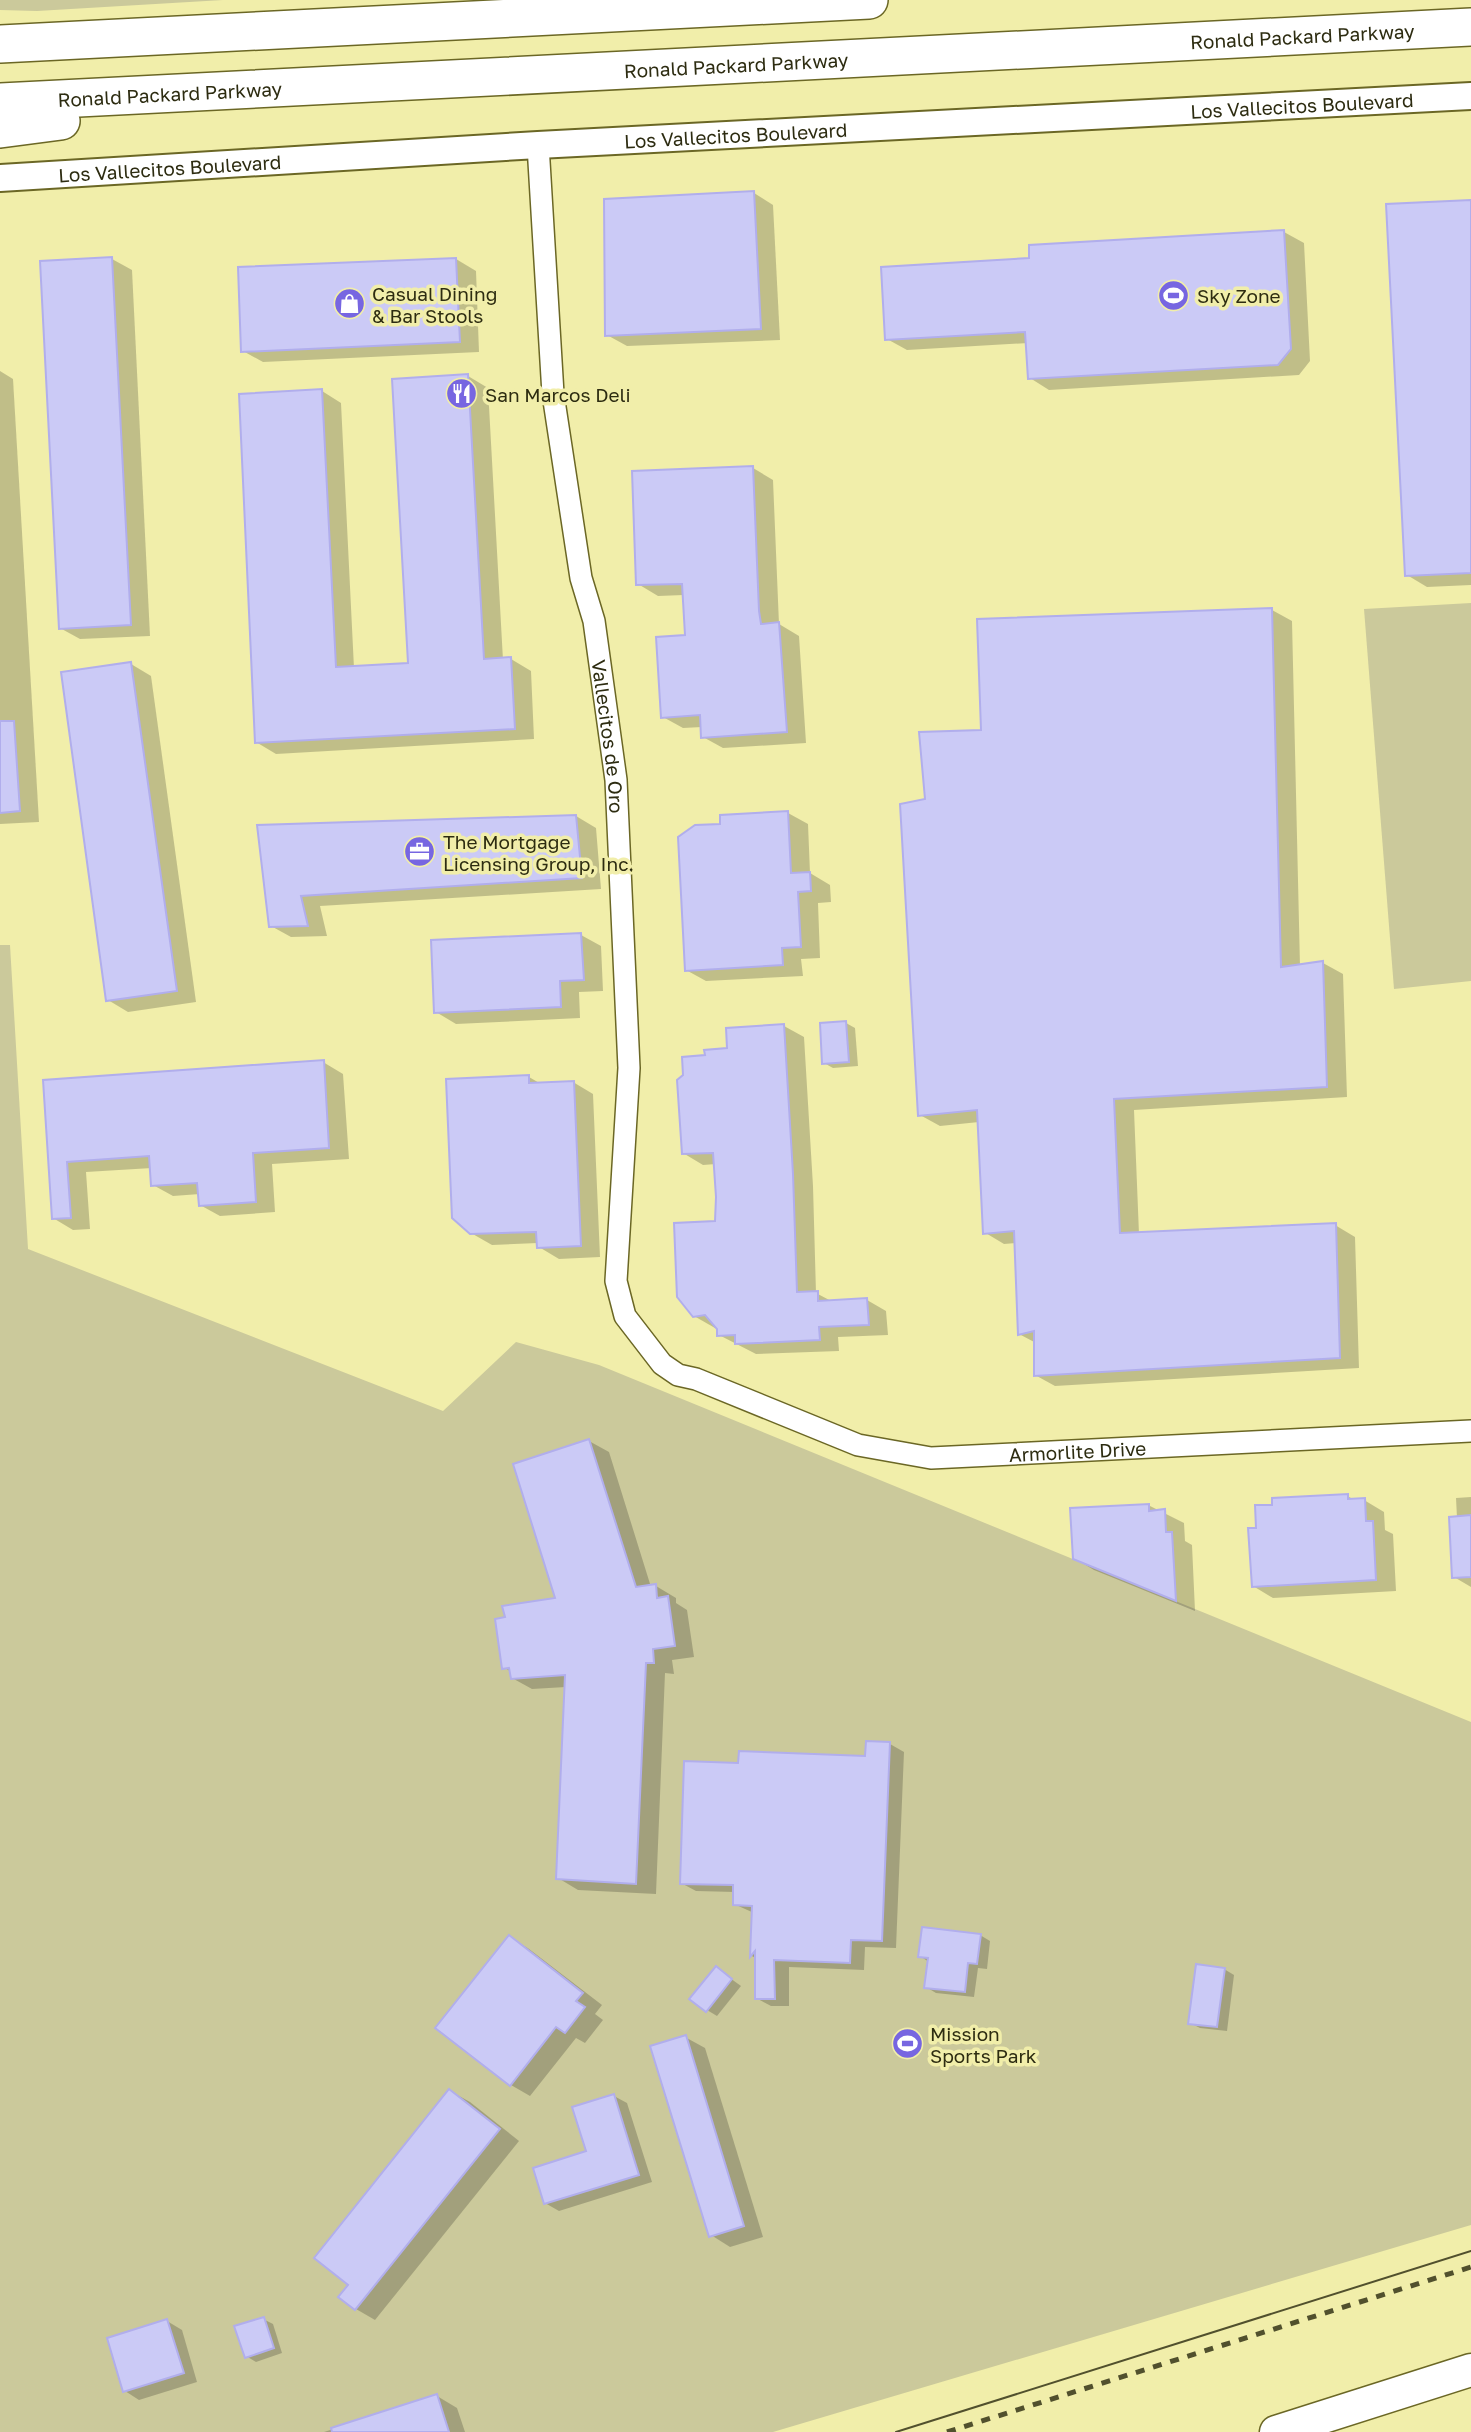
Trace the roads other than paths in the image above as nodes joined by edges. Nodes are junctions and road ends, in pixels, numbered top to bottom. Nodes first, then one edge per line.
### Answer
1 (869, 0) edge
2 (1471, 27) edge
3 (0, 44) edge
4 (326, 84) junction
5 (1471, 96) edge
6 (0, 102) edge
7 (0, 129) edge
8 (538, 145) junction
9 (0, 178) edge
10 (696, 1379) joint
11 (1471, 1431) edge
12 (1471, 2370) edge
13 (1276, 2432) edge

1 - 3 highway
2 - 4 highway, Ronald Packard Parkway
4 - 6 highway, Ronald Packard Parkway
4 - 7 highway
5 - 8 street, Los Vallecitos Boulevard
8 - 9 street, Los Vallecitos Boulevard
8 - 10 street, Vallecitos de Oro
10 - 11 street, Armorlite Drive
12 - 13 main road

